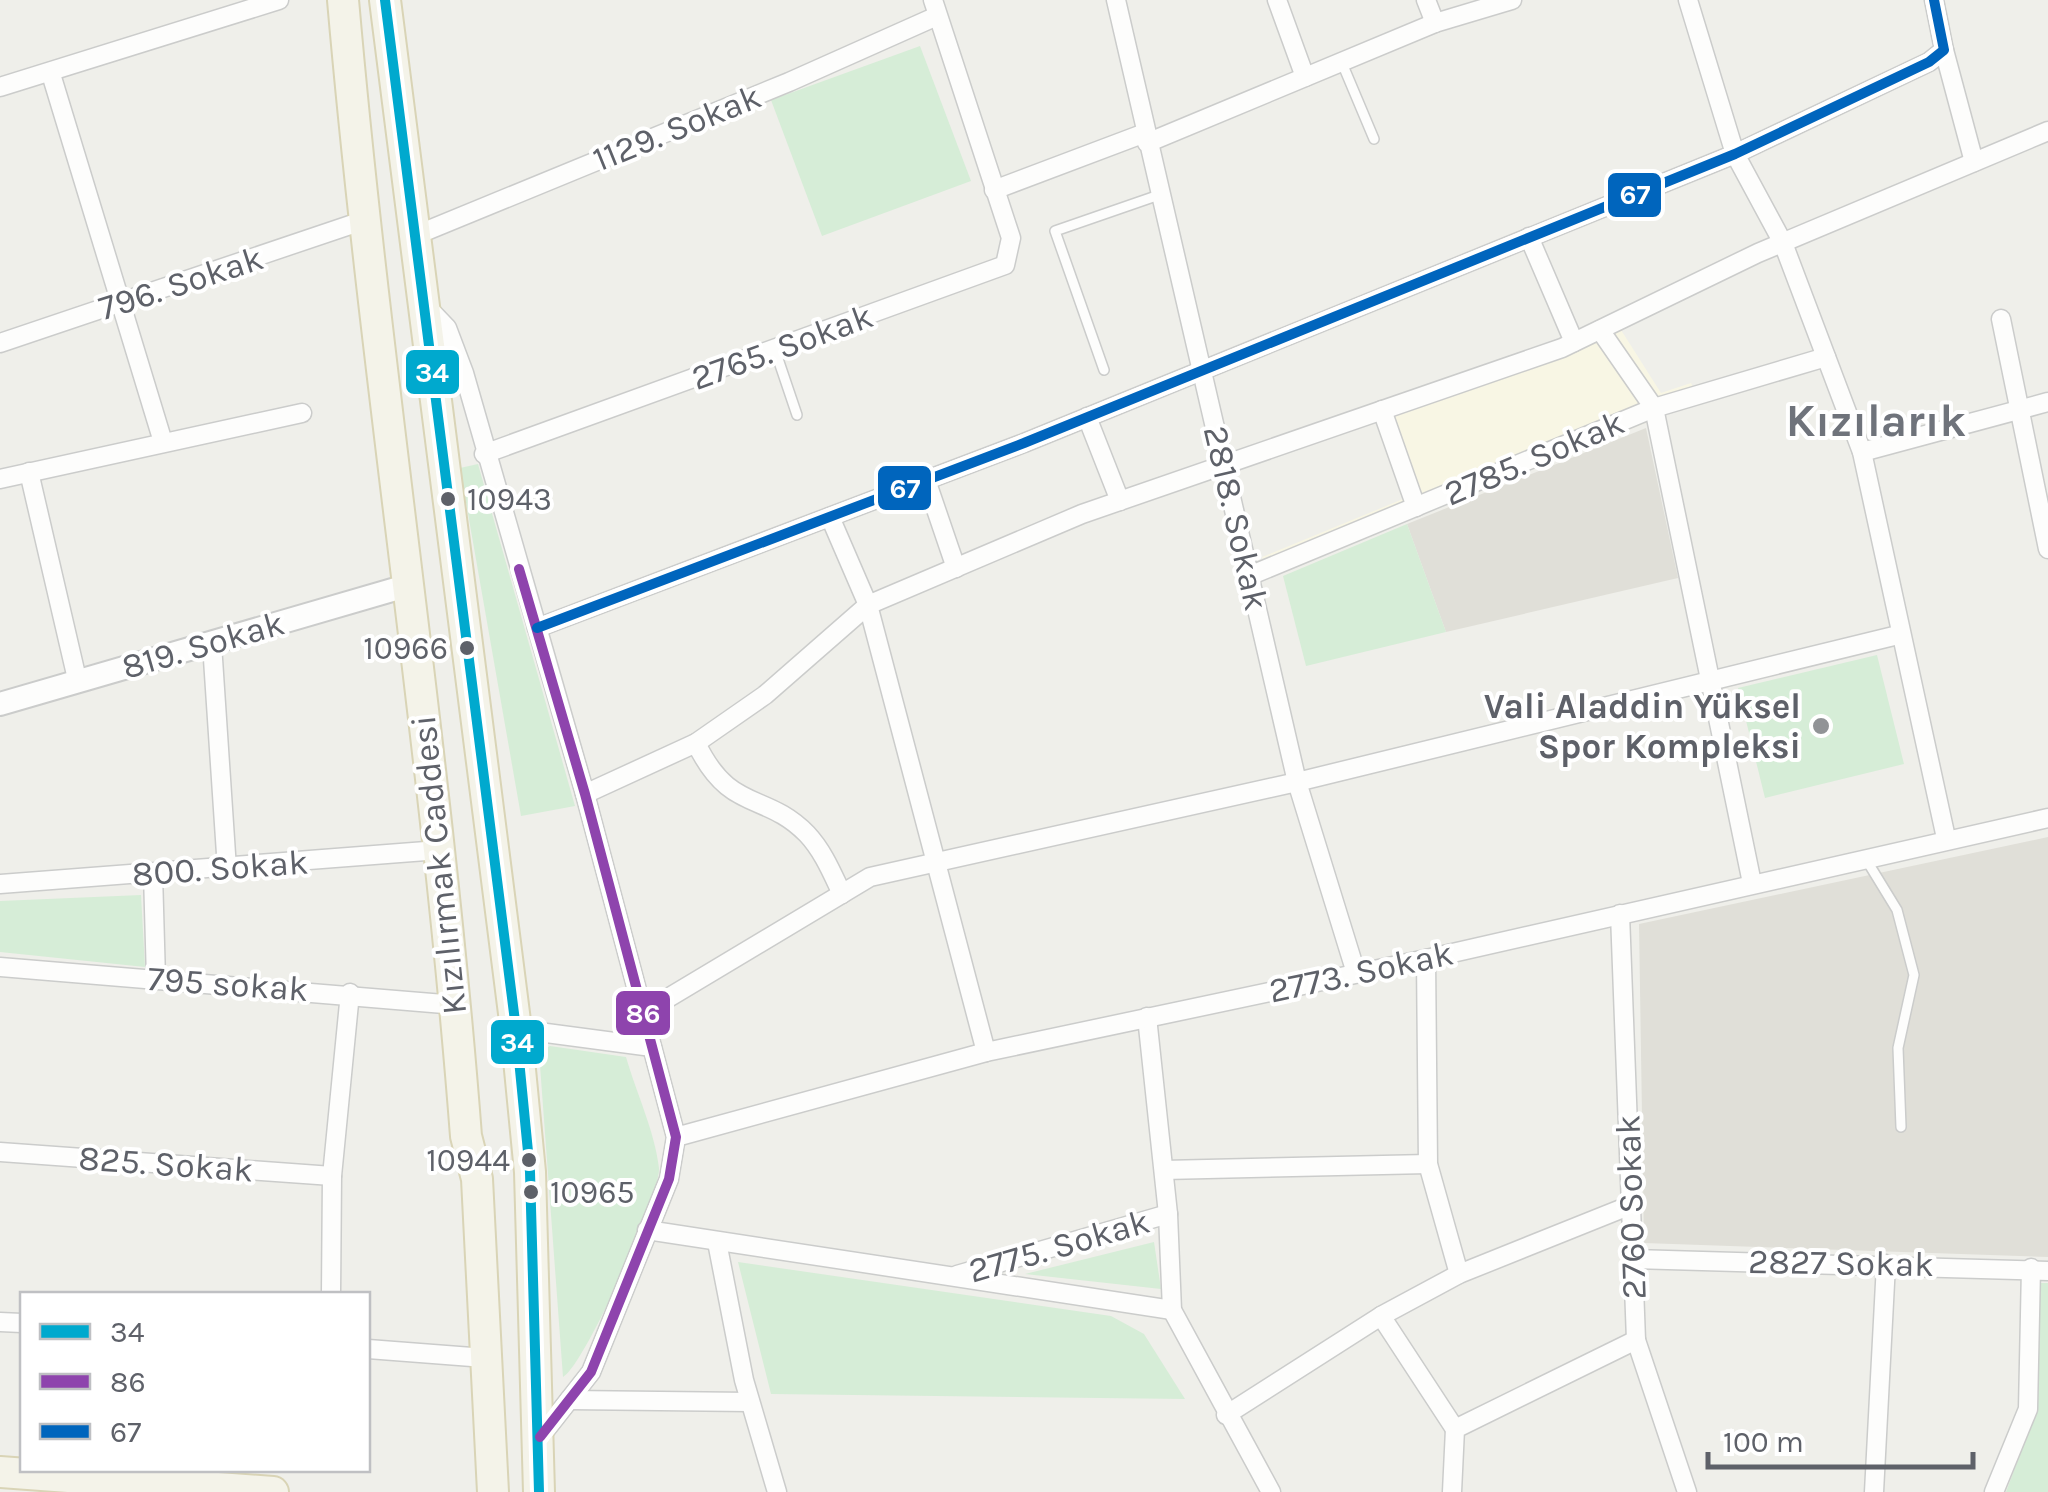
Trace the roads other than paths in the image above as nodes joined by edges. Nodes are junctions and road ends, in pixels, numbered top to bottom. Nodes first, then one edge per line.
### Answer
1 (279, 0) edge
2 (343, 0) edge
3 (385, 0) edge
4 (1116, 0) edge
5 (1277, 0) edge
6 (1426, 0) edge
7 (1512, 0) edge
8 (1688, 0) edge
9 (1934, 0) edge
10 (935, 8) edge
11 (1434, 23) junction
12 (1944, 50) junction
13 (1341, 62) junction
14 (51, 74) junction
15 (1305, 77) junction
16 (0, 87) edge
17 (2048, 131) edge
18 (1146, 138) junction
19 (1374, 139) dead end
20 (1735, 154) junction
21 (1974, 162) junction
22 (994, 190) junction
23 (1159, 195) junction
24 (362, 221) junction
25 (414, 236) junction
26 (1529, 236) junction
27 (1782, 243) junction
28 (122, 302) junction
29 (423, 303) junction
30 (2001, 319) dead end
31 (1600, 330) junction
32 (1574, 342) junction
33 (0, 343) edge
34 (775, 350) junction
35 (1826, 357) junction
36 (1200, 369) junction
37 (1104, 370) dead end
38 (2048, 402) edge
39 (1654, 408) junction
40 (2019, 409) junction
41 (1382, 410) junction
42 (302, 413) dead end
43 (798, 415) dead end
44 (1087, 417) junction
45 (163, 442) junction
46 (1862, 452) junction
47 (484, 454) junction
48 (1224, 465) junction
49 (29, 472) junction
50 (0, 479) edge
51 (926, 480) junction
52 (1120, 501) junction
53 (1416, 507) junction
54 (830, 517) junction
55 (2048, 549) edge
56 (956, 568) junction
57 (1249, 576) junction
58 (406, 586) junction
59 (868, 605) junction
60 (537, 628) junction
61 (1898, 635) junction
62 (212, 644) junction
63 (77, 679) junction
64 (1710, 681) junction
65 (0, 704) edge
66 (696, 744) junction
67 (1297, 782) junction
68 (585, 794) junction
69 (2048, 818) edge
70 (1946, 838) junction
71 (439, 850) junction
72 (1868, 861) junction
73 (937, 865) junction
74 (227, 869) junction
75 (152, 874) junction
76 (1752, 882) junction
77 (0, 884) edge
78 (842, 894) junction
79 (1620, 914) junction
80 (1426, 958) junction
81 (0, 967) edge
82 (1356, 973) junction
83 (156, 979) junction
84 (350, 993) junction
85 (456, 1005) junction
86 (643, 1013) junction
87 (1147, 1017) junction
88 (516, 1029) junction
89 (652, 1046) junction
90 (986, 1052) junction
91 (1900, 1127) dead end
92 (466, 1136) junction
93 (676, 1137) junction
94 (0, 1152) edge
95 (1428, 1164) junction
96 (1164, 1170) junction
97 (332, 1176) junction
98 (1631, 1205) junction
99 (1168, 1214) junction
100 (647, 1230) junction
101 (716, 1242) junction
102 (1633, 1259) junction
103 (1886, 1264) junction
104 (2040, 1270) edge
105 (1459, 1274) junction
106 (950, 1277) junction
107 (331, 1292) edge
108 (1172, 1310) junction
109 (1381, 1316) junction
110 (1636, 1340) junction
111 (370, 1349) edge
112 (485, 1358) junction
113 (569, 1400) junction
114 (750, 1402) junction
115 (1226, 1416) junction
116 (1455, 1429) junction
117 (540, 1436) junction
118 (0, 1472) edge
119 (272, 1492) edge
120 (493, 1492) edge
121 (506, 1492) edge
122 (539, 1492) edge
123 (777, 1492) edge
124 (1270, 1492) edge
125 (1452, 1492) edge
126 (1687, 1492) edge
127 (1874, 1492) edge
128 (1994, 1492) edge

1 - 14 street
2 - 24 main road, Kızılırmak Caddesi
3 - 25 main road, Kızılırmak Caddesi
4 - 18 street, 2818. Sokak
5 - 15 street
6 - 11 street
7 - 11 street
8 - 20 street
9 - 12 street
10 - 22 street
10 - 25 street, 1129. Sokak
11 - 13 street
12 - 20 street
12 - 21 street
13 - 15 street
13 - 19 lane
14 - 16 street
14 - 28 street
15 - 18 street
17 - 21 street
18 - 22 street
18 - 23 street, 2818. Sokak
20 - 26 street
20 - 27 street
21 - 27 street
22 - 34 street, 2765. Sokak
23 - 36 street, 2818. Sokak
23 - 37 lane
24 - 28 street, 796. Sokak
24 - 58 main road, Kızılırmak Caddesi
25 - 29 main road, Kızılırmak Caddesi
26 - 32 street
26 - 36 street
27 - 31 street
27 - 35 street
28 - 33 street, 796. Sokak
28 - 45 street
29 - 47 street
29 - 88 main road, Kızılırmak Caddesi
30 - 40 street
31 - 32 street
31 - 39 street
32 - 41 street
34 - 43 lane
34 - 47 street, 2765. Sokak
35 - 39 street, 2785. Sokak
35 - 46 street
36 - 44 street
36 - 48 street, 2818. Sokak
38 - 40 street
39 - 53 street, 2785. Sokak
39 - 64 street
40 - 46 street
40 - 55 street
41 - 48 street
41 - 53 street
42 - 45 street
44 - 51 street
44 - 52 street
45 - 49 street
46 - 61 street
47 - 60 street
48 - 52 street
48 - 57 street, 2818. Sokak
49 - 50 street
49 - 63 street
51 - 54 street
51 - 56 street
52 - 56 street
53 - 57 street, 2785. Sokak
54 - 59 street
54 - 60 street
56 - 59 street
57 - 67 street, 2818. Sokak
58 - 62 street, 819. Sokak
58 - 71 main road, Kızılırmak Caddesi
59 - 66 street
59 - 73 street
60 - 68 street
61 - 64 street
61 - 70 street
62 - 63 street, 819. Sokak
62 - 74 street
63 - 65 street, 819. Sokak
64 - 67 street
64 - 76 street
66 - 68 street
66 - 78 street
67 - 73 street
67 - 82 street, 2818. Sokak
68 - 86 street
69 - 70 street, 2773. Sokak
70 - 72 street, 2773. Sokak
71 - 74 street, 800. Sokak
71 - 85 main road, Kızılırmak Caddesi
72 - 76 street, 2773. Sokak
72 - 91 lane
73 - 78 street
73 - 90 street
74 - 75 street, 800. Sokak
75 - 77 street, 800. Sokak
75 - 83 street
76 - 79 street, 2773. Sokak
78 - 86 street
79 - 80 street, 2773. Sokak
79 - 98 street, 2760 Sokak
80 - 82 street, 2773. Sokak
80 - 95 street
81 - 83 street, 795 sokak
82 - 87 street, 2773. Sokak
83 - 84 street, 795 sokak
84 - 85 street, 795 sokak
84 - 97 street
85 - 92 main road, Kızılırmak Caddesi
86 - 89 street
87 - 90 street, 2773. Sokak
87 - 96 street
88 - 89 street
88 - 117 main road, Kızılırmak Caddesi
89 - 93 street
90 - 93 street, 2773. Sokak
92 - 112 main road, Kızılırmak Caddesi
92 - 121 main road
93 - 100 street
94 - 97 street, 825. Sokak
95 - 96 street
95 - 105 street
96 - 99 street
97 - 107 street
98 - 102 street, 2760 Sokak
98 - 105 street
99 - 106 street, 2775. Sokak
99 - 108 street
100 - 101 street
100 - 113 street
101 - 106 street
101 - 114 street
102 - 103 street, 2827 Sokak
102 - 110 street, 2760 Sokak
103 - 104 street, 2827 Sokak
103 - 127 street
104 - 128 street
105 - 109 street
106 - 108 street
108 - 115 street
109 - 115 street
109 - 116 street
110 - 116 street
110 - 126 street, 2760 Sokak
111 - 112 street
112 - 120 main road, Kızılırmak Caddesi
113 - 114 street
113 - 117 street
114 - 123 street
115 - 124 street
116 - 125 street
117 - 122 main road, Kızılırmak Caddesi
118 - 119 main road

